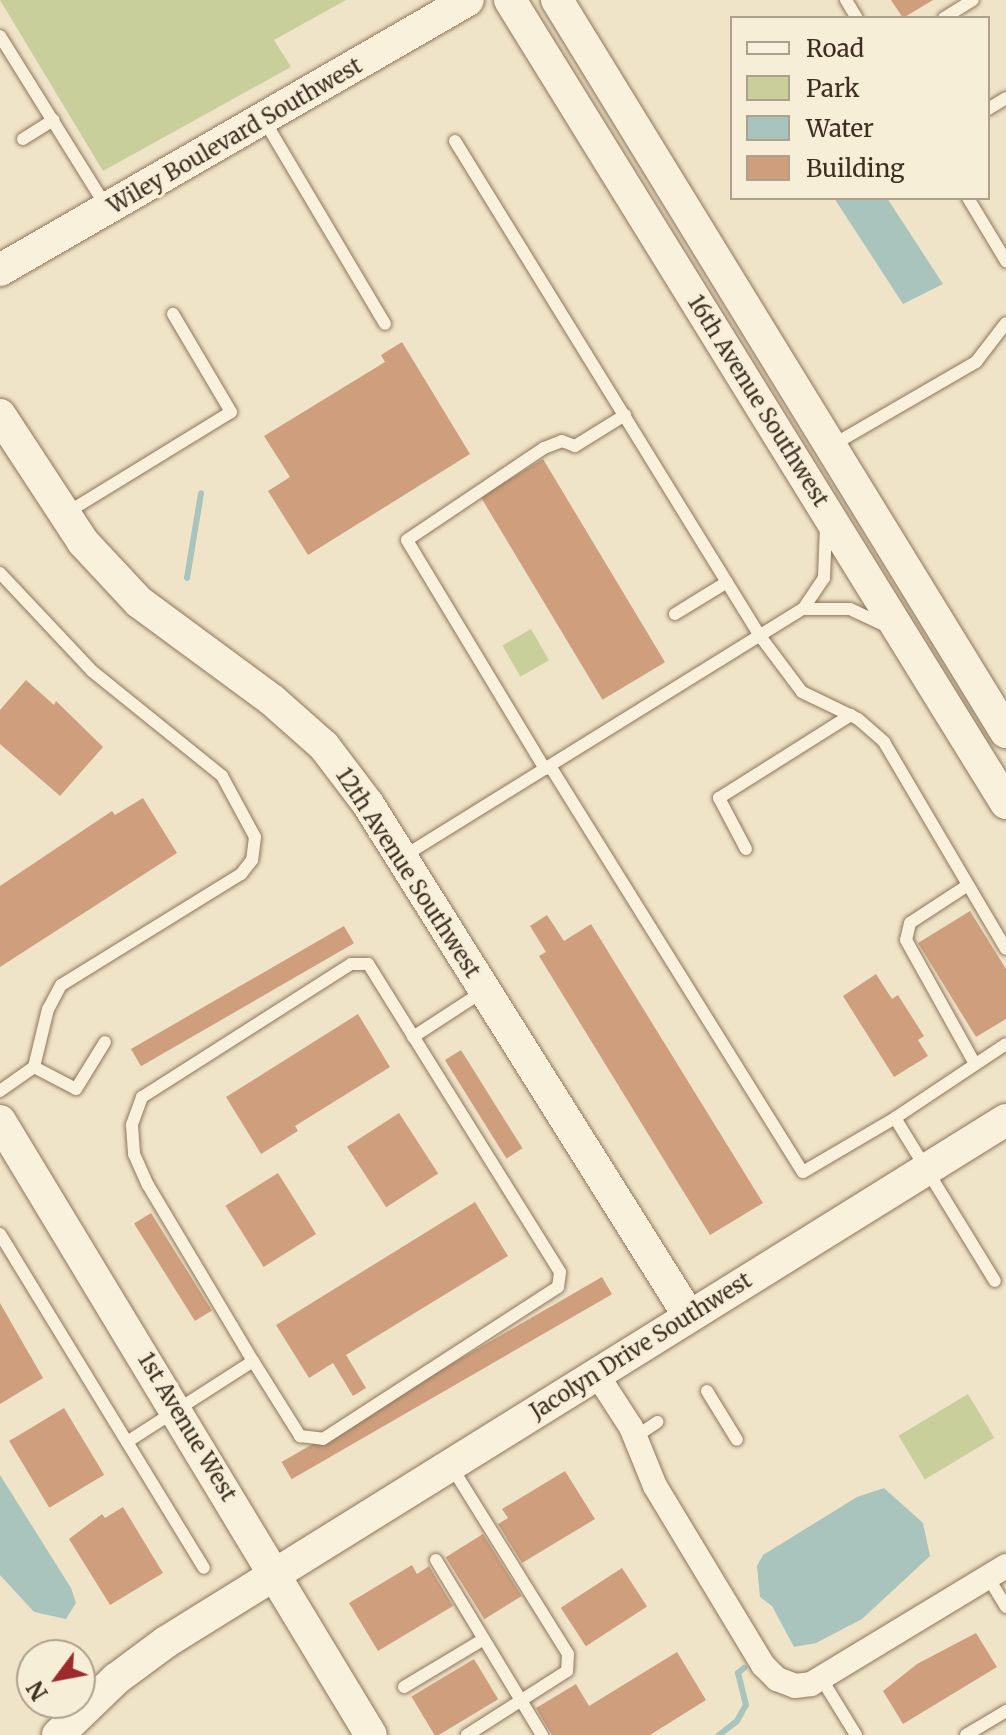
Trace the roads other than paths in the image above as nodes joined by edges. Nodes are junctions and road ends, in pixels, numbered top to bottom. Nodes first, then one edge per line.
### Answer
1 (468, 0) edge
2 (510, 0) edge
3 (557, 0) edge
4 (973, 0) edge
5 (956, 4) edge
6 (0, 36) edge
7 (53, 120) junction
8 (264, 120) junction
9 (23, 139) dead end
10 (455, 141) dead end
11 (969, 200) edge
12 (108, 209) junction
13 (1006, 261) edge
14 (0, 270) edge
15 (173, 314) dead end
16 (1006, 323) edge
17 (385, 324) dead end
18 (0, 415) edge
19 (625, 415) junction
20 (829, 448) junction
21 (824, 509) junction
22 (65, 514) junction
23 (854, 557) junction
24 (0, 573) edge
25 (727, 582) junction
26 (803, 609) junction
27 (675, 614) dead end
28 (902, 634) junction
29 (760, 636) junction
30 (973, 680) junction
31 (851, 715) junction
32 (1006, 732) edge
33 (547, 768) junction
34 (1006, 803) edge
35 (746, 849) dead end
36 (402, 858) junction
37 (968, 885) junction
38 (1006, 949) edge
39 (485, 990) junction
40 (413, 1037) junction
41 (105, 1042) dead end
42 (1006, 1044) edge
43 (975, 1064) junction
44 (34, 1067) junction
45 (0, 1091) edge
46 (895, 1118) junction
47 (1006, 1120) edge
48 (0, 1121) edge
49 (926, 1170) junction
50 (0, 1234) edge
51 (995, 1281) dead end
52 (689, 1316) junction
53 (253, 1361) junction
54 (596, 1373) junction
55 (707, 1391) dead end
56 (177, 1411) junction
57 (657, 1422) dead end
58 (635, 1437) junction
59 (737, 1440) dead end
60 (127, 1442) junction
61 (449, 1464) junction
62 (436, 1560) dead end
63 (204, 1568) dead end
64 (275, 1571) junction
65 (997, 1572) edge
66 (1006, 1607) edge
67 (484, 1639) junction
68 (821, 1678) junction
69 (404, 1687) dead end
70 (522, 1700) junction
71 (1006, 1711) edge
72 (58, 1735) edge
73 (371, 1735) edge
74 (467, 1735) edge
75 (542, 1735) edge
76 (856, 1735) edge
77 (966, 1735) edge

1 - 8 street, Wiley Boulevard Southwest
2 - 21 street, 16th Avenue Southwest
3 - 20 street, 16th Avenue Southwest
4 - 5 lane
6 - 7 lane
7 - 9 lane
7 - 12 lane
8 - 12 street, Wiley Boulevard Southwest
8 - 17 lane
10 - 19 lane
11 - 13 lane
12 - 14 street, Wiley Boulevard Southwest
15 - 22 lane
16 - 20 lane
18 - 22 street, 12th Avenue Southwest
19 - 25 lane
19 - 33 lane
20 - 30 street, 16th Avenue Southwest
21 - 23 street, 16th Avenue Southwest
21 - 26 lane
22 - 36 street, 12th Avenue Southwest
23 - 28 street, 16th Avenue Southwest
23 - 30 street
24 - 44 lane
25 - 27 lane
25 - 29 lane
26 - 28 lane
26 - 29 lane
28 - 34 street, 16th Avenue Southwest
29 - 31 lane
29 - 33 lane
30 - 32 street, 16th Avenue Southwest
31 - 35 lane
31 - 37 lane
33 - 36 lane
33 - 46 lane
36 - 39 street, 12th Avenue Southwest
37 - 38 lane
37 - 43 lane
39 - 40 lane
39 - 52 street, 12th Avenue Southwest
40 - 53 lane
40 - 53 lane
41 - 44 lane
42 - 43 lane
43 - 46 lane
44 - 45 lane
46 - 49 lane
47 - 49 street, Jacolyn Drive Southwest
48 - 56 street, 1st Avenue West
49 - 51 lane
49 - 52 street, Jacolyn Drive Southwest
50 - 60 lane
52 - 54 street, Jacolyn Drive Southwest
53 - 56 lane
54 - 58 street
54 - 61 street, Jacolyn Drive Southwest
55 - 59 lane
56 - 60 lane
56 - 64 street, 1st Avenue West
57 - 58 lane
58 - 68 street
60 - 63 lane
61 - 64 street, Jacolyn Drive Southwest
61 - 70 lane
62 - 67 lane
64 - 72 street, Jacolyn Drive Southwest
64 - 73 street, 1st Avenue West
65 - 66 lane
65 - 68 street
67 - 69 lane
67 - 70 lane
68 - 76 lane
70 - 74 lane
70 - 75 lane
71 - 77 lane

